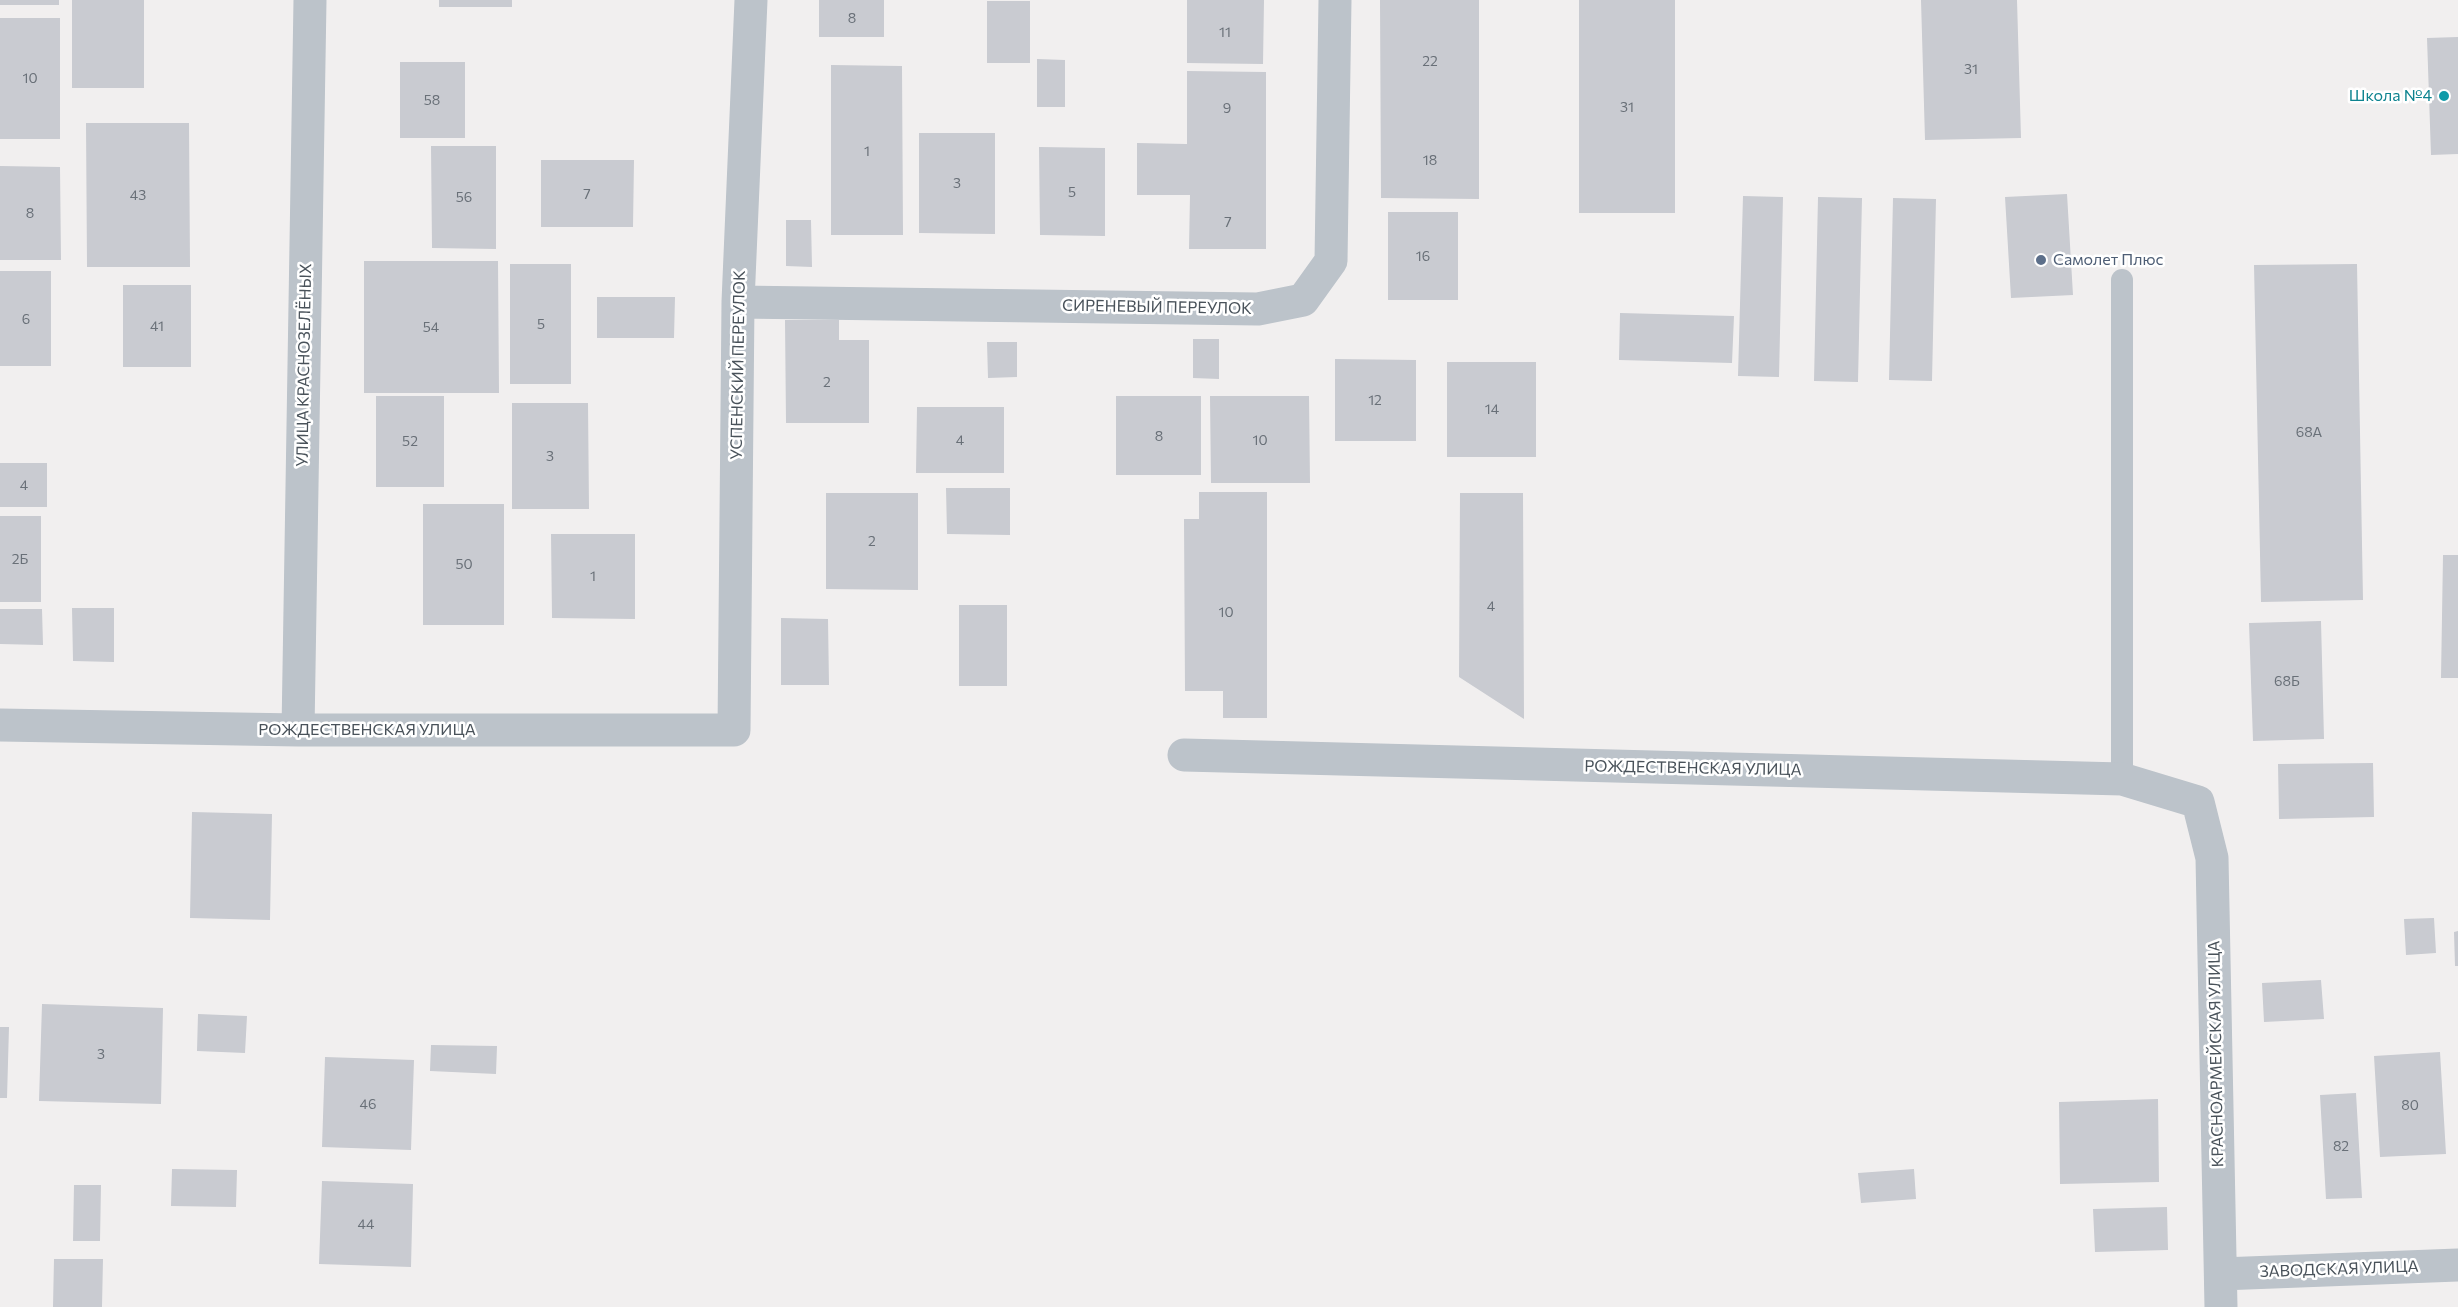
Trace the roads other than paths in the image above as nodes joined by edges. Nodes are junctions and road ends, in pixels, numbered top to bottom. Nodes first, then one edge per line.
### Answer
1 (310, 0) edge
2 (751, 0) edge
3 (1335, 0) edge
4 (2122, 280) dead end
5 (738, 302) junction
6 (0, 725) edge
7 (734, 729) joint
8 (298, 730) junction
9 (1184, 755) dead end
10 (2122, 779) junction
11 (2198, 802) joint
12 (2458, 1265) edge
13 (2221, 1274) junction
14 (2221, 1307) edge

1 - 8 street, УЛИЦА КРАСНОЗЕЛЁНЫХ
2 - 5 street, УСПЕНСКИЙ ПЕРЕУЛОК
3 - 5 street, СИРЕНЕВЫЙ ПЕРЕУЛОК
4 - 10 lane
5 - 7 street, УСПЕНСКИЙ ПЕРЕУЛОК
6 - 8 street, РОЖДЕСТВЕНСКАЯ УЛИЦА
7 - 8 street, РОЖДЕСТВЕНСКАЯ УЛИЦА
9 - 10 street, РОЖДЕСТВЕНСКАЯ УЛИЦА
10 - 11 street, РОЖДЕСТВЕНСКАЯ УЛИЦА
11 - 13 street, КРАСНОАРМЕЙСКАЯ УЛИЦА
12 - 13 street, ЗАВОДСКАЯ УЛИЦА
13 - 14 street, КРАСНОАРМЕЙСКАЯ УЛИЦА

